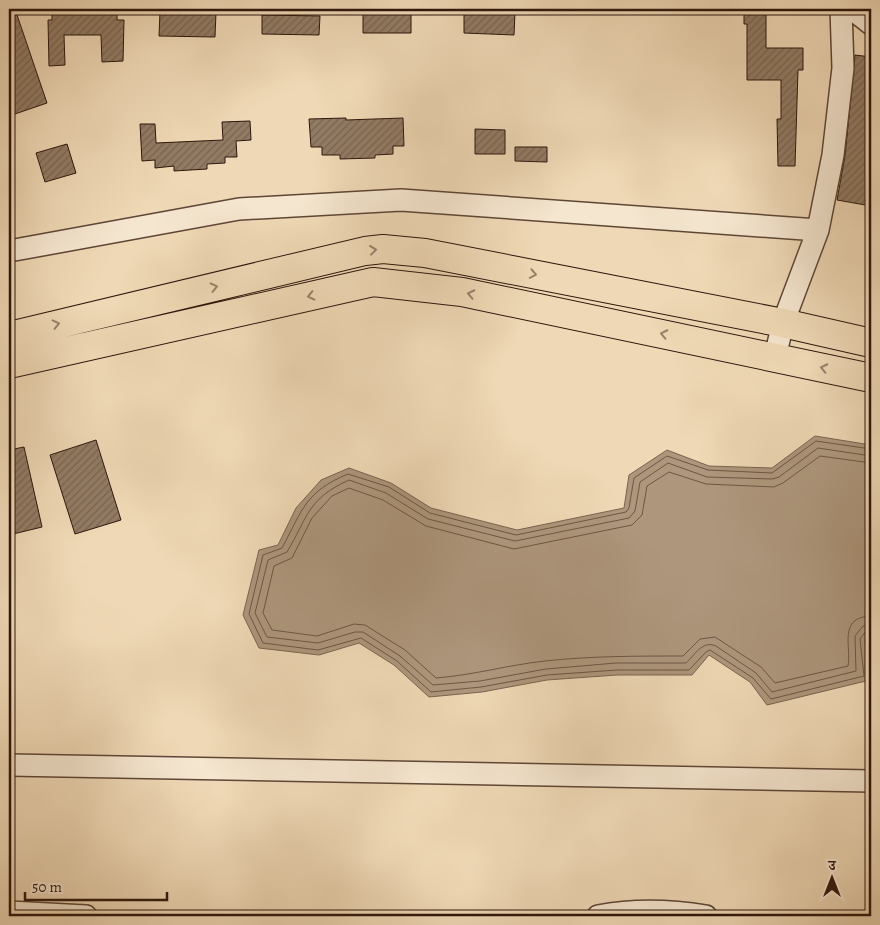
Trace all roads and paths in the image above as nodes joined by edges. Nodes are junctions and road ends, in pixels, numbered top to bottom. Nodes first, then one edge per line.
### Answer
1 (841, 9) edge
2 (852, 9) edge
3 (871, 24) edge
4 (818, 230) junction
5 (9, 250) edge
6 (783, 323) junction
7 (9, 336) edge
8 (871, 344) edge
9 (775, 358) junction
10 (9, 364) edge
11 (871, 378) edge
12 (9, 765) edge
13 (871, 781) edge
14 (9, 912) edge
15 (86, 916) edge
16 (598, 916) edge
17 (706, 916) edge

1 - 4 street
2 - 3 street
4 - 5 street
4 - 6 street
7 -> 6 main road
6 - 8 main road
6 - 9 street
9 -> 10 main road
11 -> 9 main road
12 - 13 street
14 - 15 street
16 - 17 street

